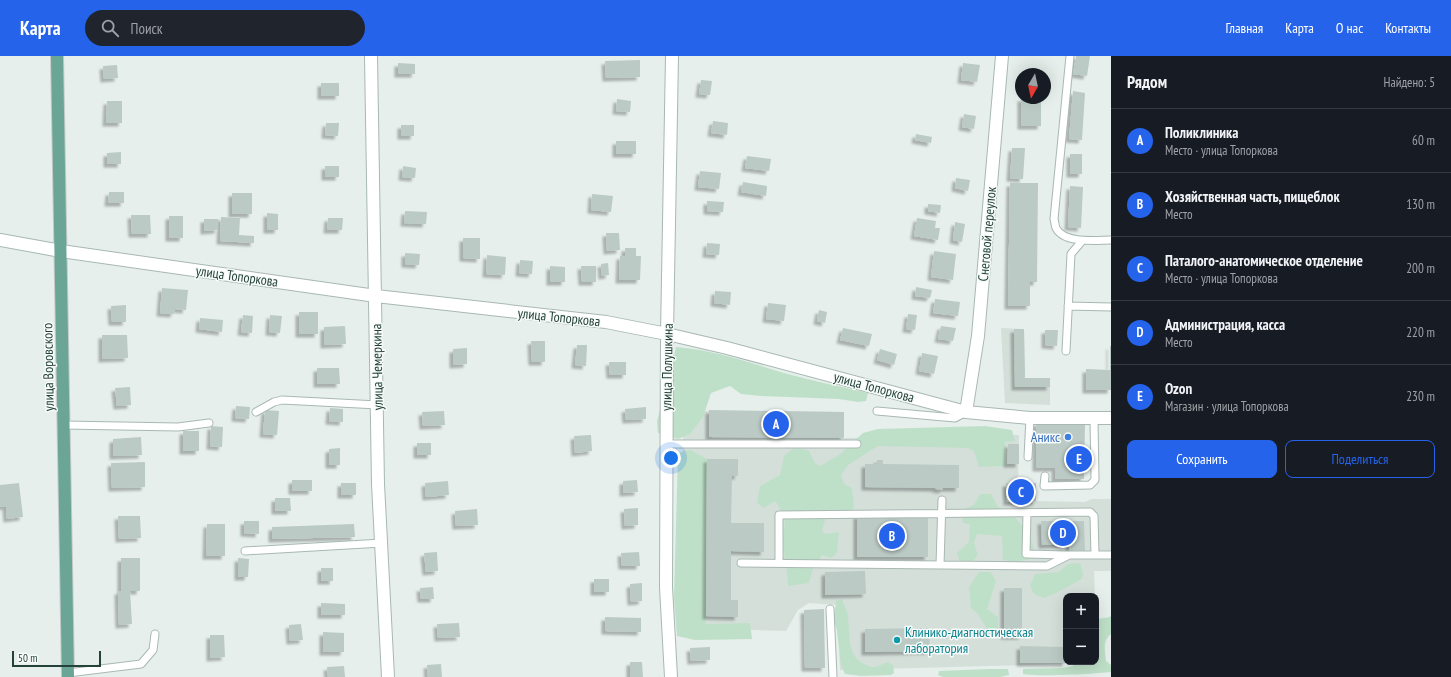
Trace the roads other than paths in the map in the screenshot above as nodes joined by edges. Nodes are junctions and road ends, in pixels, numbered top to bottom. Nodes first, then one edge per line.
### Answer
1 (57, 56) edge
2 (371, 56) edge
3 (672, 56) edge
4 (1002, 56) edge
5 (1070, 56) edge
6 (0, 240) edge
7 (1082, 240) junction
8 (1111, 240) edge
9 (62, 251) junction
10 (376, 296) junction
11 (1068, 306) junction
12 (1111, 307) edge
13 (667, 334) junction
14 (1066, 351) dead end
15 (378, 405) junction
16 (877, 411) dead end
17 (256, 412) dead end
18 (966, 412) junction
19 (1030, 418) junction
20 (1094, 418) junction
21 (1111, 418) edge
22 (209, 423) dead end
23 (63, 425) junction
24 (667, 444) junction
25 (857, 444) dead end
26 (1028, 456) dead end
27 (1045, 476) dead end
28 (942, 500) dead end
29 (1027, 513) junction
30 (941, 514) junction
31 (382, 543) junction
32 (244, 551) dead end
33 (1069, 555) junction
34 (1095, 555) junction
35 (1111, 555) edge
36 (740, 563) dead end
37 (779, 564) junction
38 (940, 565) junction
39 (830, 609) dead end
40 (155, 634) dead end
41 (68, 675) edge
42 (388, 677) edge
43 (671, 677) edge
44 (833, 677) edge

1 - 9 main road, улица Воровского
2 - 10 street, улица Чемеркина
3 - 13 street, улица Полушкина
4 - 18 street, Снеговой переулок
5 - 7 lane
6 - 9 street, улица Топоркова
7 - 8 lane
7 - 11 lane
9 - 10 street, улица Топоркова
9 - 23 main road, улица Воровского
10 - 13 street, улица Топоркова
10 - 15 street, улица Чемеркина
11 - 12 lane
11 - 14 lane
13 - 18 street, улица Топоркова
13 - 24 street, улица Полушкина
15 - 17 lane
15 - 31 street, улица Чемеркина
16 - 18 lane
18 - 19 street, улица Топоркова
19 - 20 street, улица Топоркова
19 - 26 lane
20 - 21 street, улица Топоркова
20 - 27 lane
22 - 23 lane
23 - 41 main road, улица Воровского
24 - 25 lane
24 - 43 street, улица Полушкина
28 - 30 lane
29 - 30 lane
29 - 33 lane
29 - 34 lane
30 - 37 lane
30 - 38 lane
31 - 32 lane
31 - 42 street, улица Чемеркина
33 - 34 lane
33 - 38 lane
34 - 35 lane
36 - 37 lane
37 - 38 lane
39 - 44 lane
40 - 41 lane

